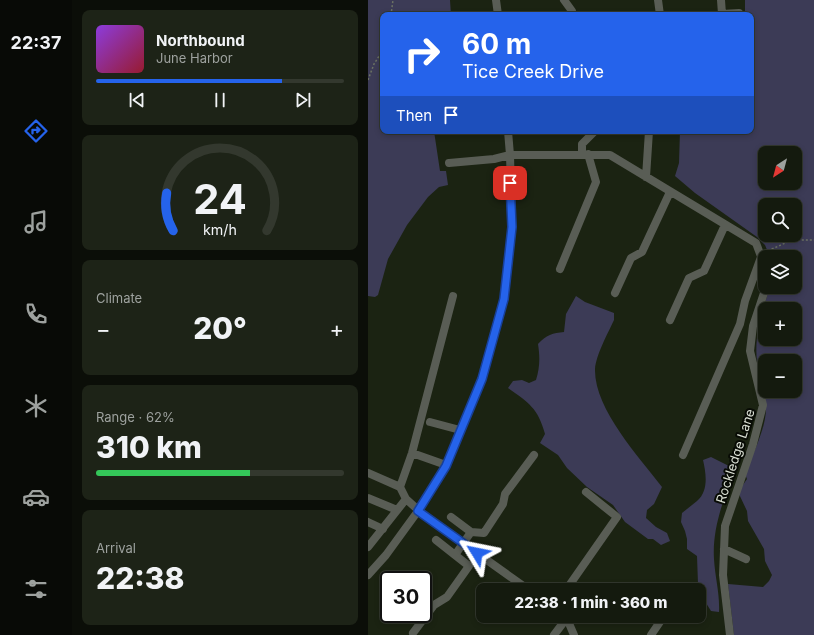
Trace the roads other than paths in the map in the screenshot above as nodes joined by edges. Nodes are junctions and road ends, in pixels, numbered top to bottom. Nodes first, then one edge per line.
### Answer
1 (496, 0) edge
2 (564, 0) edge
3 (658, 0) edge
4 (721, 0) edge
5 (498, 12) edge
6 (572, 12) edge
7 (660, 12) edge
8 (722, 12) edge
9 (508, 134) edge
10 (592, 134) edge
11 (649, 134) edge
12 (585, 154) junction
13 (510, 155) junction
14 (449, 163) dead end
15 (646, 177) junction
16 (670, 192) junction
17 (725, 225) junction
18 (761, 250) edge
19 (560, 269) dead end
20 (758, 274) edge
21 (615, 293) dead end
22 (764, 294) edge
23 (453, 296) dead end
24 (670, 320) dead end
25 (430, 422) dead end
26 (460, 430) junction
27 (412, 454) junction
28 (534, 455) dead end
29 (683, 455) dead end
30 (446, 466) junction
31 (368, 473) edge
32 (400, 487) junction
33 (586, 492) dead end
34 (368, 498) edge
35 (406, 499) junction
36 (397, 510) junction
37 (418, 511) junction
38 (451, 517) dead end
39 (368, 522) edge
40 (383, 528) junction
41 (471, 532) junction
42 (436, 540) dead end
43 (464, 544) junction
44 (368, 546) edge
45 (724, 549) junction
46 (455, 555) junction
47 (746, 559) dead end
48 (368, 575) edge
49 (519, 583) edge
50 (571, 583) edge
51 (561, 623) edge
52 (568, 623) edge
53 (659, 623) edge
54 (413, 633) dead end
55 (554, 635) edge
56 (574, 635) edge
57 (651, 635) edge
58 (730, 635) edge

1 - 5 street
2 - 6 street
3 - 7 street
4 - 8 street
9 - 13 street
10 - 12 street
11 - 15 street
12 - 13 street
12 - 15 street
12 - 19 street
13 - 14 street
13 - 26 street
15 - 16 street
16 - 17 street
16 - 21 street
17 - 18 street
17 - 24 street
20 - 29 street
22 - 45 street, Rockledge Lane
23 - 27 street
25 - 26 street
26 - 30 street
27 - 30 street
27 - 32 street
28 - 41 street
30 - 37 street
31 - 32 street
32 - 35 street
33 - 50 street
34 - 36 street
35 - 36 street
35 - 37 street
36 - 40 street
37 - 43 street
37 - 48 street
38 - 41 street
39 - 40 street
40 - 44 street
41 - 43 street
42 - 46 street
43 - 46 street
43 - 49 street
45 - 47 street
45 - 58 street, Rockledge Lane
46 - 54 street
51 - 55 street
52 - 56 street
53 - 57 street

